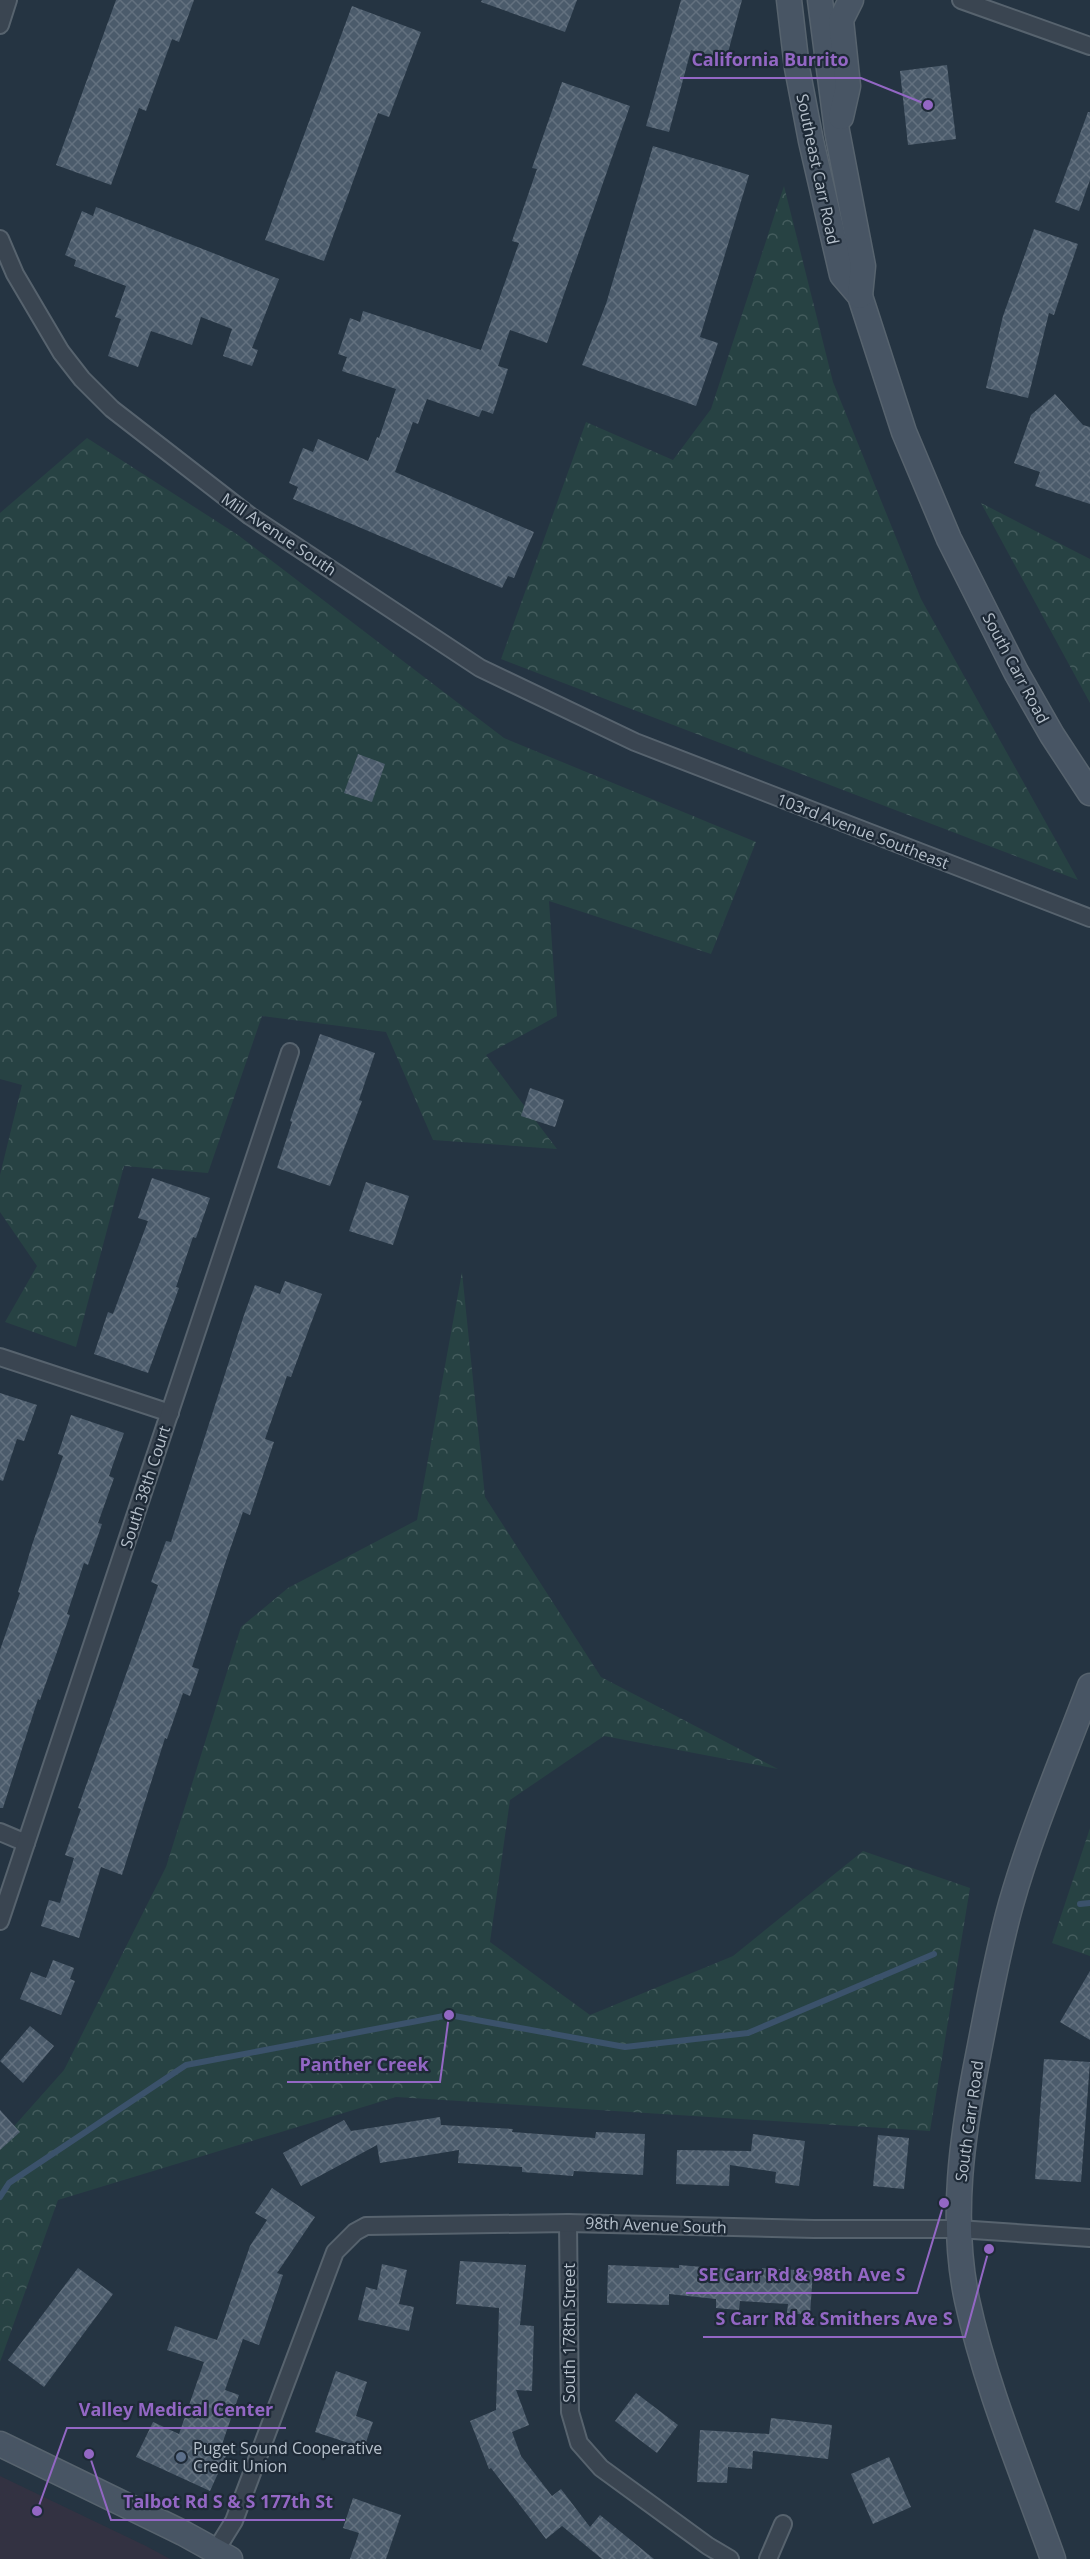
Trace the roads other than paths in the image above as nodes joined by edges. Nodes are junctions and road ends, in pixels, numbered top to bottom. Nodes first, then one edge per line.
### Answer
1 (8, 0) edge
2 (789, 0) edge
3 (820, 0) edge
4 (851, 0) edge
5 (961, 0) edge
6 (0, 21) edge
7 (1090, 46) edge
8 (837, 131) junction
9 (0, 239) edge
10 (860, 296) junction
11 (949, 539) joint
12 (635, 742) joint
13 (1090, 793) edge
14 (1090, 918) edge
15 (290, 1052) dead end
16 (0, 1357) edge
17 (170, 1413) junction
18 (1090, 1686) edge
19 (0, 1832) edge
20 (26, 1843) junction
21 (0, 1921) edge
22 (568, 2223) junction
23 (958, 2229) junction
24 (1090, 2238) edge
25 (0, 2444) edge
26 (783, 2524) dead end
27 (223, 2555) edge
28 (730, 2559) edge
29 (768, 2559) edge
30 (1053, 2559) edge

1 - 6 street
2 - 10 main road, Southeast Carr Road
3 - 8 main road, Southeast Carr Road
4 - 8 main road
5 - 7 street
8 - 10 main road, Southeast Carr Road
9 - 12 street, Mill Avenue South
10 - 11 main road, Southeast Carr Road
11 - 13 main road, South Carr Road
12 - 14 street, 103rd Avenue Southeast
15 - 17 street, South 38th Court
16 - 17 street
17 - 20 street, South 38th Court
18 - 23 main road, South Carr Road
19 - 20 street
20 - 21 street, South 38th Court
22 - 23 street, 98th Avenue South
22 - 27 street, 98th Avenue South
22 - 28 street, South 178th Street
23 - 24 street, 98th Avenue South
23 - 30 main road, South Carr Road
25 - 27 main road
26 - 29 street

